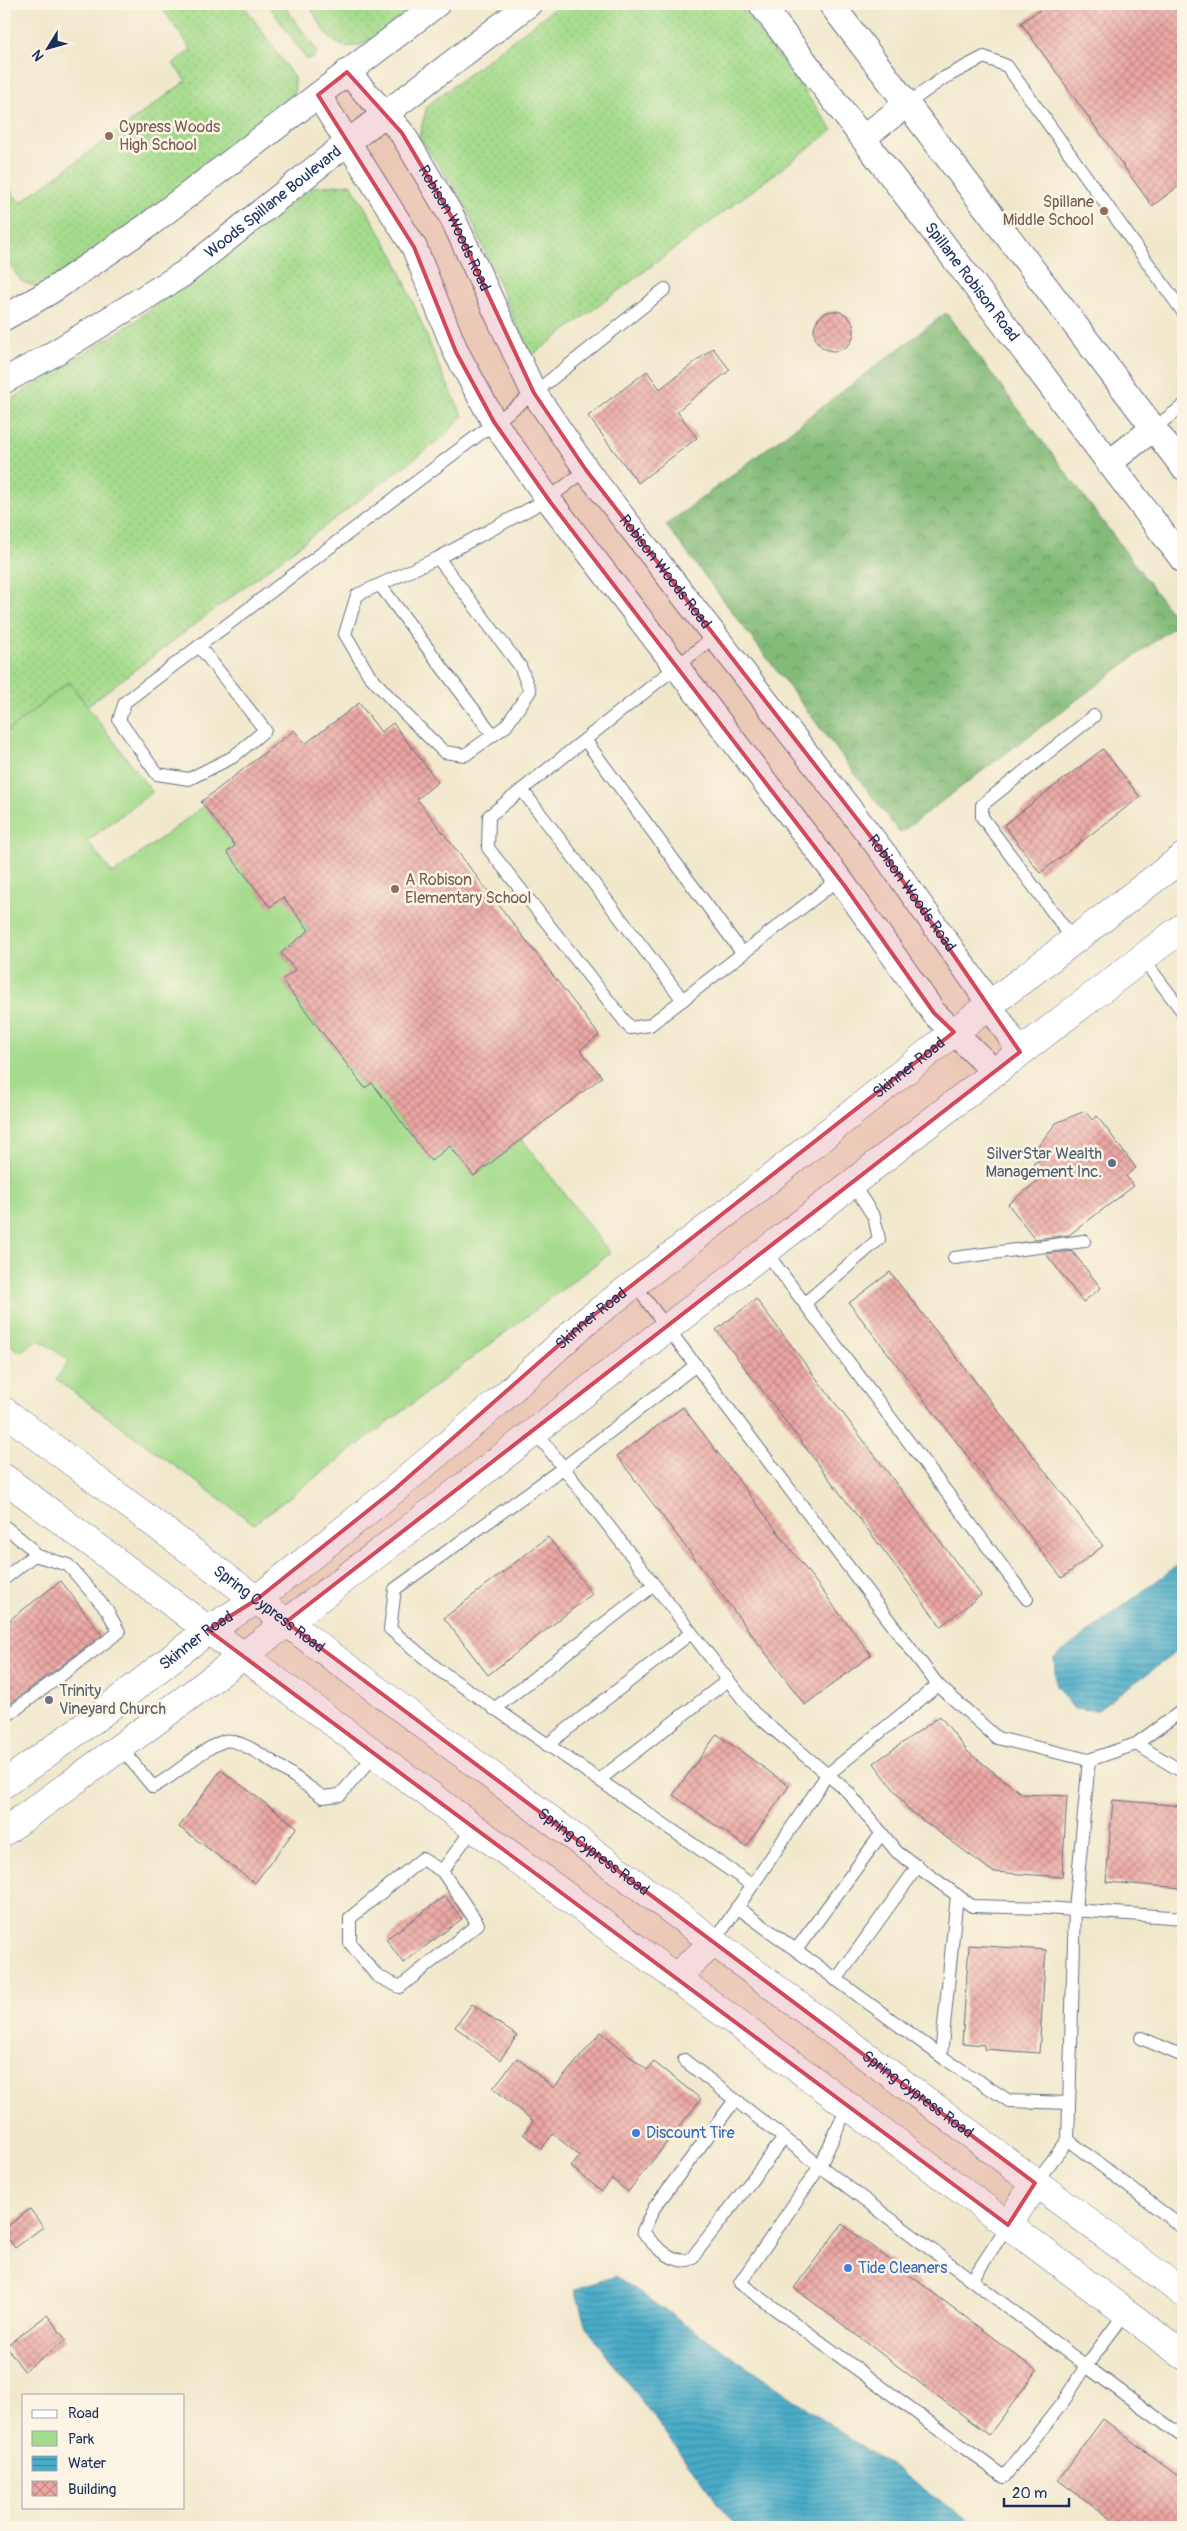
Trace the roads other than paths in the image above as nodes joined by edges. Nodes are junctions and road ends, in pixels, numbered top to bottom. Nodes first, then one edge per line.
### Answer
1 (437, 4) edge
2 (529, 4) edge
3 (761, 4) edge
4 (831, 4) edge
5 (347, 72) junction
6 (318, 95) junction
7 (907, 104) junction
8 (384, 114) junction
9 (863, 138) junction
10 (347, 143) junction
11 (665, 289) dead end
12 (1183, 312) edge
13 (4, 318) edge
14 (4, 381) edge
15 (534, 393) junction
16 (1183, 406) edge
17 (494, 422) junction
18 (1154, 428) junction
19 (1109, 463) junction
20 (1183, 466) edge
21 (586, 470) junction
22 (548, 499) junction
23 (438, 558) junction
24 (1183, 560) edge
25 (380, 585) junction
26 (716, 636) junction
27 (198, 646) junction
28 (676, 665) junction
29 (1094, 716) dead end
30 (493, 735) junction
31 (585, 740) junction
32 (522, 790) junction
33 (1183, 857) edge
34 (839, 879) junction
35 (1183, 928) edge
36 (1074, 942) junction
37 (743, 954) junction
38 (1142, 958) junction
39 (683, 1000) junction
40 (989, 1004) junction
41 (1183, 1012) edge
42 (954, 1032) junction
43 (1020, 1052) junction
44 (994, 1071) junction
45 (852, 1183) junction
46 (1084, 1241) dead end
47 (765, 1251) junction
48 (954, 1258) dead end
49 (634, 1284) junction
50 (805, 1303) junction
51 (668, 1328) junction
52 (696, 1365) junction
53 (4, 1411) edge
54 (534, 1430) junction
55 (563, 1468) junction
56 (4, 1478) edge
57 (4, 1526) edge
58 (34, 1555) junction
59 (4, 1579) edge
60 (654, 1586) junction
61 (1027, 1598) dead end
62 (256, 1600) junction
63 (286, 1622) junction
64 (208, 1630) junction
65 (691, 1633) junction
66 (242, 1656) junction
67 (728, 1680) junction
68 (938, 1685) junction
69 (494, 1708) junction
70 (1183, 1710) edge
71 (4, 1718) edge
72 (1136, 1744) junction
73 (547, 1745) junction
74 (121, 1748) junction
75 (375, 1754) junction
76 (1088, 1760) junction
77 (1183, 1772) edge
78 (828, 1775) junction
79 (599, 1780) junction
80 (4, 1784) edge
81 (474, 1828) junction
82 (4, 1832) edge
83 (882, 1833) junction
84 (918, 1866) junction
85 (442, 1871) junction
86 (752, 1885) junction
87 (956, 1895) junction
88 (738, 1907) junction
89 (1075, 1910) junction
90 (1183, 1918) edge
91 (714, 1942) junction
92 (796, 1950) junction
93 (675, 1978) junction
94 (836, 1980) junction
95 (1141, 2038) dead end
96 (942, 2056) junction
97 (1183, 2056) edge
98 (684, 2060) dead end
99 (735, 2100) junction
100 (1069, 2103) junction
101 (848, 2106) junction
102 (784, 2138) junction
103 (1068, 2140) junction
104 (820, 2166) junction
105 (1036, 2183) junction
106 (1008, 2225) junction
107 (1183, 2228) edge
108 (972, 2280) junction
109 (1183, 2293) edge
110 (1126, 2312) junction
111 (1183, 2355) edge
112 (1086, 2366) junction
113 (1183, 2437) edge

1 - 5 street
2 - 8 street, Woods Spillane Boulevard
3 - 9 street, Spillane Robison Road
4 - 7 street
5 - 6 street
5 - 8 street, Robison Woods Road
6 - 10 street
6 - 13 street
7 - 9 street
7 - 12 lane
7 - 18 street
8 - 10 street, Woods Spillane Boulevard
8 - 15 street, Robison Woods Road
9 - 19 street, Spillane Robison Road
10 - 14 street, Woods Spillane Boulevard
10 - 17 street
11 - 15 lane
15 - 17 lane
15 - 21 street, Robison Woods Road
16 - 18 lane
17 - 22 street
17 - 27 lane
18 - 19 street
18 - 20 street
19 - 24 street, Spillane Robison Road
21 - 22 lane
21 - 26 street, Robison Woods Road
22 - 23 lane
22 - 28 street
23 - 25 lane
23 - 30 lane
25 - 30 lane
25 - 30 lane
26 - 28 lane
26 - 40 street, Robison Woods Road
27 - 27 lane
28 - 31 lane
28 - 34 street
29 - 36 lane
31 - 32 lane
31 - 37 lane
32 - 39 lane
32 - 39 lane
33 - 36 main road, Skinner Road
34 - 37 lane
34 - 42 street
35 - 38 main road
36 - 40 main road, Skinner Road
37 - 39 lane
38 - 41 lane
38 - 43 main road
40 - 42 main road, Skinner Road
40 - 43 street, Robison Woods Road
42 - 44 street
42 - 49 main road, Skinner Road
43 - 44 main road
44 - 45 main road
45 - 47 main road
45 - 50 lane
46 - 48 lane
47 - 50 lane
47 - 51 main road
49 - 51 lane
49 - 62 main road, Skinner Road
50 - 61 lane
51 - 52 lane
51 - 54 main road
52 - 55 lane
52 - 68 lane
53 - 62 main road, Spring Cypress Road
54 - 55 lane
54 - 63 main road
55 - 60 lane
55 - 69 lane
56 - 64 main road
57 - 58 lane
58 - 59 lane
58 - 71 lane
60 - 65 lane
60 - 69 lane
62 - 63 main road, Spring Cypress Road
62 - 64 main road, Skinner Road
63 - 66 main road
63 - 91 main road, Spring Cypress Road
64 - 66 main road
64 - 80 main road, Skinner Road
65 - 67 lane
65 - 73 lane
66 - 74 main road
66 - 75 main road
67 - 78 lane
67 - 79 lane
68 - 76 lane
68 - 78 lane
69 - 73 lane
70 - 72 lane
72 - 76 lane
72 - 77 lane
73 - 79 lane
74 - 75 lane
74 - 82 main road
75 - 81 main road
76 - 89 lane
78 - 83 lane
78 - 86 lane
79 - 86 lane
81 - 85 lane
81 - 93 main road
83 - 84 lane
83 - 92 lane
84 - 87 lane
84 - 94 lane
85 - 85 lane
86 - 88 lane
87 - 89 lane
87 - 96 lane
88 - 91 lane
88 - 92 lane
89 - 90 lane
89 - 100 lane
91 - 93 main road
91 - 105 main road, Spring Cypress Road
92 - 94 lane
93 - 101 main road
94 - 96 lane
95 - 97 lane
96 - 100 lane
98 - 99 lane
99 - 102 lane
99 - 102 lane
100 - 103 lane
101 - 104 lane
101 - 106 main road
102 - 104 lane
103 - 105 lane
103 - 107 lane
104 - 108 lane
104 - 112 lane
105 - 106 main road
105 - 109 main road, Spring Cypress Road
106 - 108 lane
106 - 110 main road
108 - 112 lane
110 - 111 main road
110 - 112 lane
112 - 113 lane

